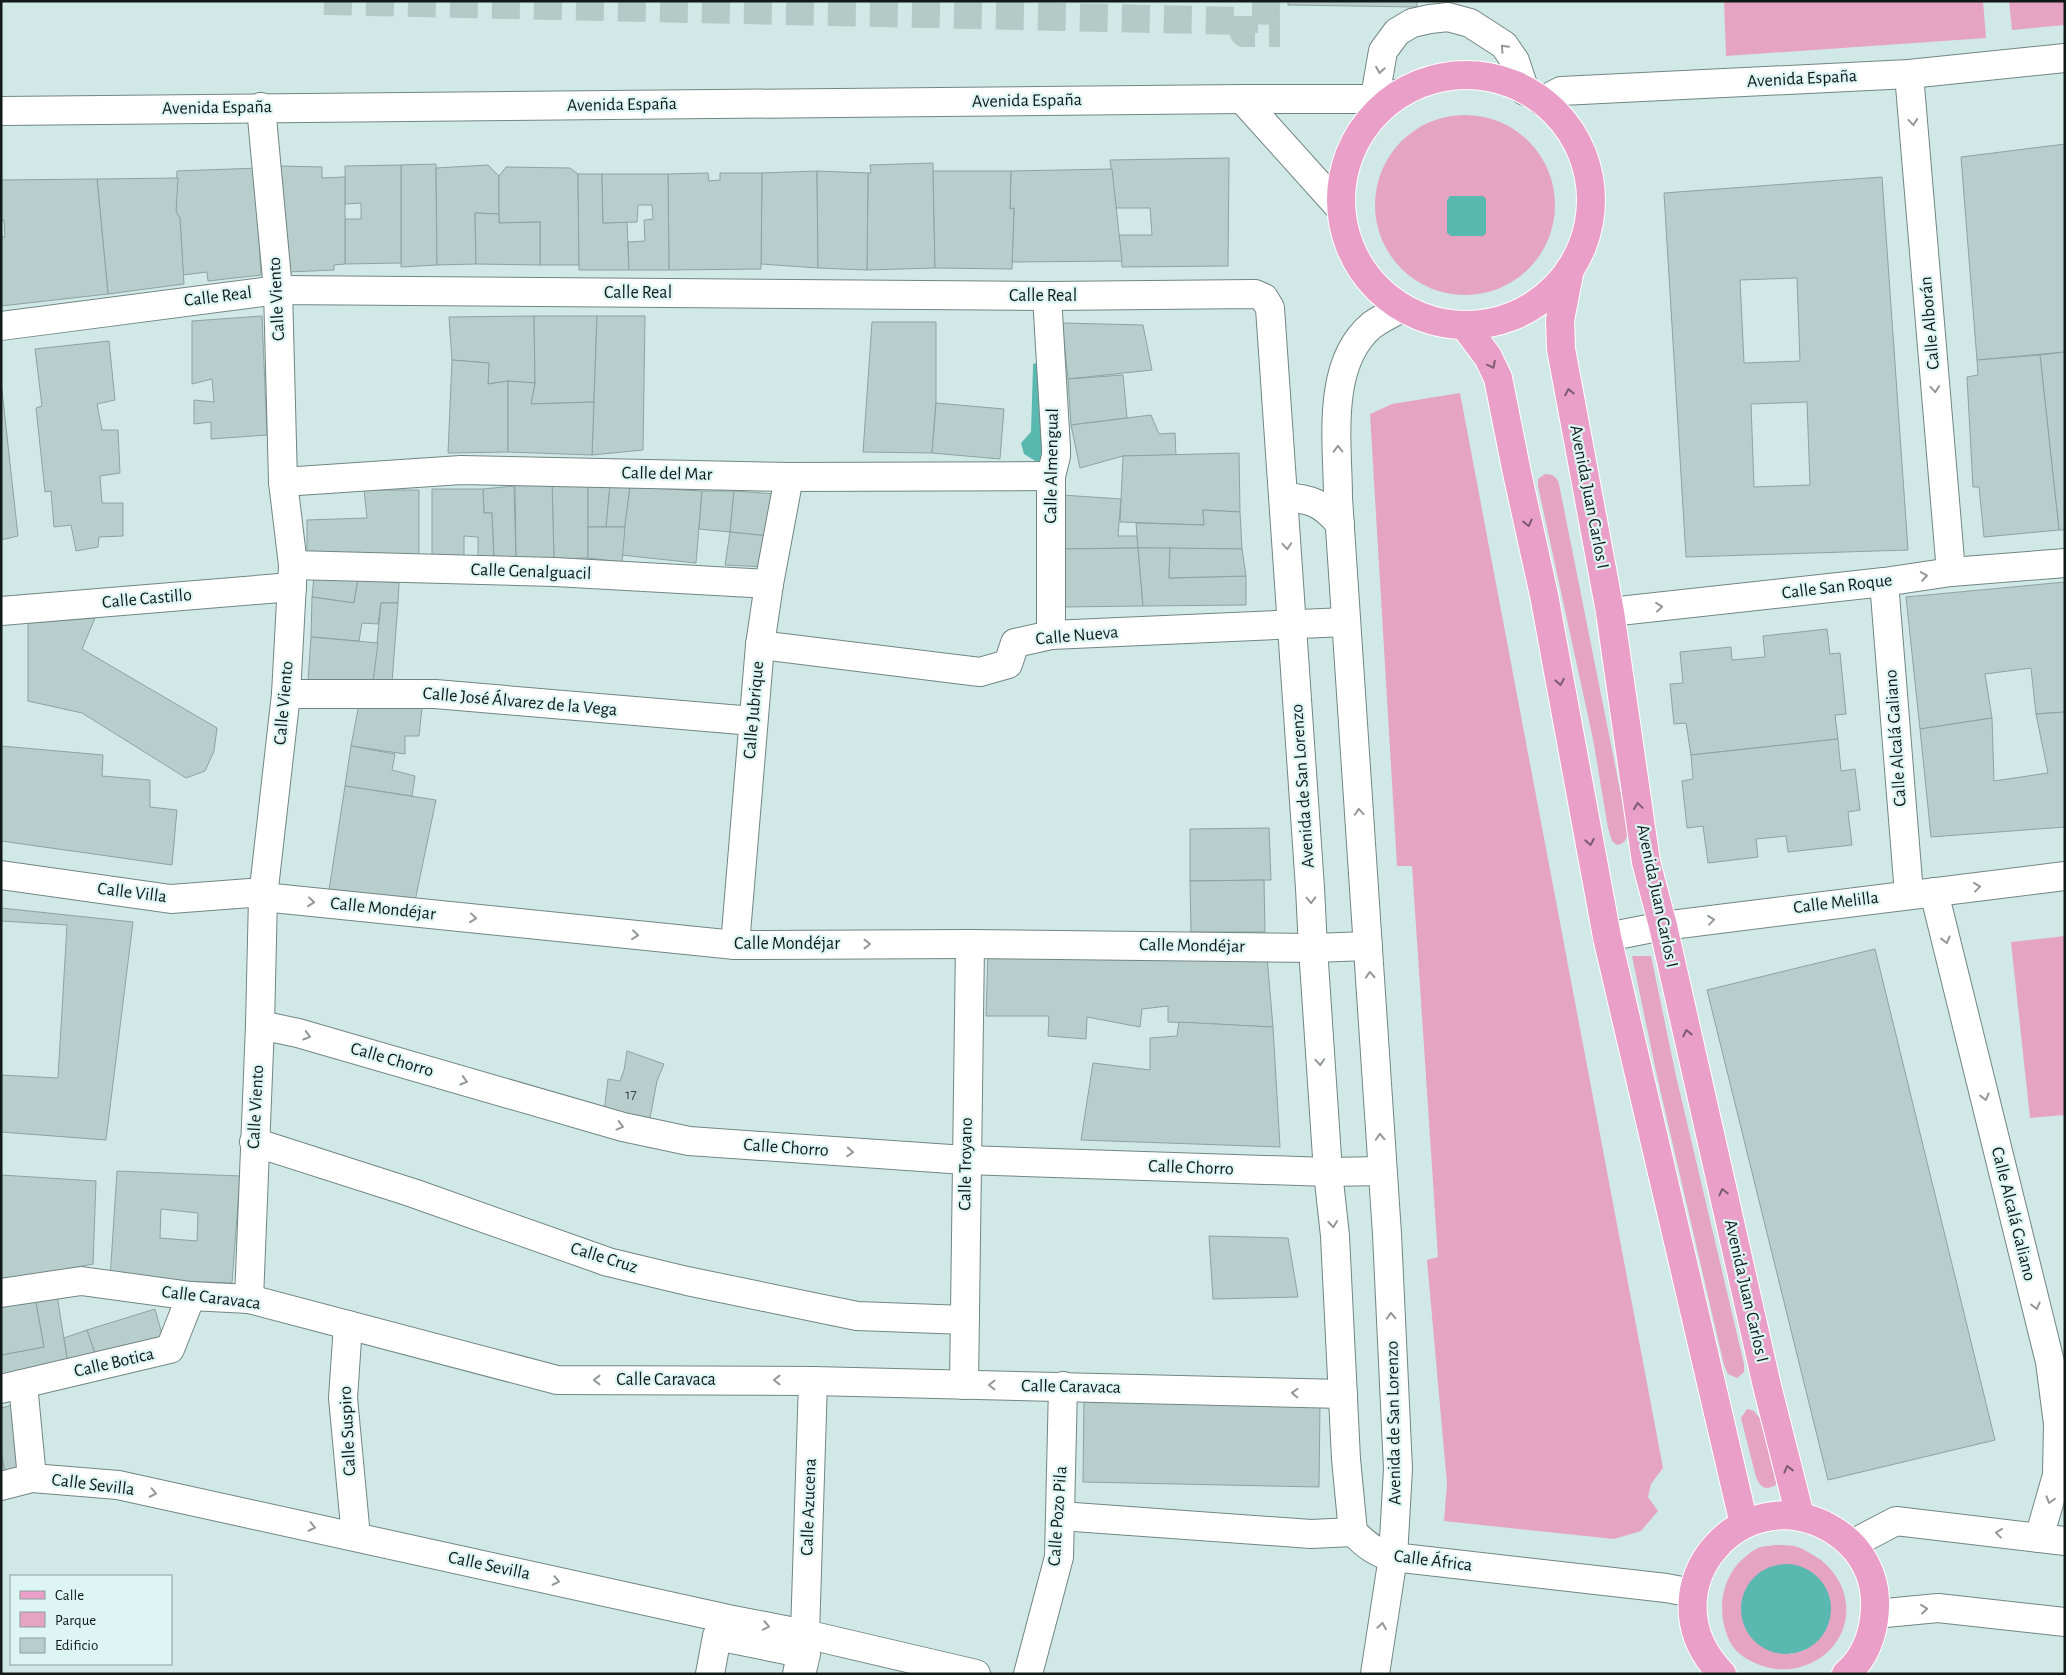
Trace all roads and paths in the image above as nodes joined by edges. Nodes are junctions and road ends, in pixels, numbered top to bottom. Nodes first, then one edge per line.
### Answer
1 (2065, 58) edge
2 (1909, 74) junction
3 (1534, 96) junction
4 (1242, 99) junction
5 (1382, 103) junction
6 (261, 107) junction
7 (1, 111) edge
8 (1340, 208) junction
9 (1570, 269) junction
10 (278, 290) junction
11 (1047, 296) junction
12 (1270, 308) joint
13 (1402, 308) junction
14 (1464, 325) junction
15 (1, 326) edge
16 (1050, 476) junction
17 (789, 477) junction
18 (283, 482) junction
19 (1284, 498) junction
20 (1340, 524) junction
21 (2065, 563) edge
22 (1951, 572) junction
23 (293, 576) junction
24 (1884, 582) junction
25 (769, 584) junction
26 (1, 611) edge
27 (1610, 612) junction
28 (1346, 622) junction
29 (1292, 624) junction
30 (1051, 635) junction
31 (760, 645) junction
32 (286, 694) junction
33 (753, 722) junction
34 (1, 875) edge
35 (2065, 876) edge
36 (1921, 893) junction
37 (263, 897) junction
38 (1663, 926) junction
39 (1607, 937) junction
40 (970, 944) junction
41 (735, 945) junction
42 (1368, 946) junction
43 (1313, 948) junction
44 (260, 1025) junction
45 (254, 1142) junction
46 (965, 1160) junction
47 (1382, 1171) junction
48 (1328, 1172) junction
49 (1, 1293) edge
50 (191, 1296) junction
51 (249, 1299) junction
52 (965, 1320) junction
53 (348, 1325) junction
54 (813, 1381) junction
55 (964, 1385) junction
56 (1064, 1386) junction
57 (12, 1387) edge
58 (1343, 1394) junction
59 (32, 1478) junction
60 (1, 1486) edge
61 (1060, 1516) junction
62 (1800, 1516) junction
63 (1744, 1524) junction
64 (1354, 1532) junction
65 (356, 1537) junction
66 (2052, 1539) edge
67 (1852, 1544) junction
68 (1394, 1557) junction
69 (1693, 1593) junction
70 (1876, 1614) junction
71 (2065, 1622) edge
72 (726, 1628) junction
73 (801, 1659) edge
74 (1851, 1672) edge
75 (710, 1674) edge
76 (716, 1674) edge
77 (976, 1674) edge
78 (1028, 1674) edge
79 (1375, 1674) edge
80 (1722, 1674) edge

1 - 2 street, Avenida España
2 - 3 street, Avenida España
2 -> 22 street, Calle Alborán
3 - 5 main road
3 -> 5 street
3 - 9 main road
4 - 5 street, Avenida España
4 - 6 street, Avenida España
4 - 8 street
5 - 8 main road
6 - 7 street, Avenida España
6 - 10 street, Calle Viento
8 - 13 main road
9 - 14 main road
27 -> 9 main road, Avenida Juan Carlos I
10 - 11 street, Calle Real
10 - 15 street, Calle Real
10 - 18 street, Calle Viento
11 - 12 street, Calle Real
11 - 16 street, Calle Almengual
12 - 19 street, Avenida de San Lorenzo
13 - 14 main road
20 -> 13 street, Avenida de San Lorenzo
14 -> 39 main road
16 - 17 street, Calle del Mar
16 - 30 street, Calle Almengual
17 - 18 street, Calle del Mar
17 - 25 street, Calle Jubrique
18 - 23 street, Calle Viento
19 - 20 street
19 -> 29 street, Avenida de San Lorenzo
20 - 28 street, Avenida de San Lorenzo
21 - 22 street, Calle San Roque
24 -> 22 street, Calle San Roque
23 - 25 street, Calle Genalguacil
23 - 26 street, Calle Castillo
23 - 32 street, Calle Viento
27 -> 24 street, Calle San Roque
24 - 36 street, Calle Alcalá Galiano
25 - 31 street, Calle Jubrique
38 -> 27 main road, Avenida Juan Carlos I
28 - 29 street
42 -> 28 street, Avenida de San Lorenzo
29 - 30 street, Calle Nueva
29 -> 43 street, Avenida de San Lorenzo
30 - 31 street, Calle Nueva
31 - 33 street, Calle Jubrique
32 - 33 street, Calle José Álvarez de la Vega
32 - 37 street, Calle Viento
33 - 41 street, Calle Jubrique
34 - 37 street, Calle Villa
36 -> 35 street, Calle Melilla
38 -> 36 street, Calle Melilla
36 -> 66 street, Calle Alcalá Galiano
37 -> 41 street, Calle Mondéjar
37 - 44 street, Calle Viento
38 - 39 street, Calle Melilla
62 -> 38 main road, Avenida Juan Carlos I
39 - 63 main road
41 -> 40 street, Calle Mondéjar
40 - 43 street, Calle Mondéjar
40 - 46 street, Calle Troyano
42 - 43 street
47 -> 42 street, Avenida de San Lorenzo
43 -> 48 street, Avenida de San Lorenzo
44 - 45 street, Calle Viento
44 -> 46 street, Calle Chorro
45 - 51 street, Calle Viento
45 - 52 street, Calle Cruz
46 - 48 street, Calle Chorro
46 - 52 street, Calle Troyano
47 - 48 street
68 -> 47 street, Avenida de San Lorenzo
48 -> 58 street, Avenida de San Lorenzo
49 - 50 street, Calle Caravaca
50 - 51 street, Calle Caravaca
50 - 57 street, Calle Botica
51 - 53 street, Calle Caravaca
52 - 55 street, Calle Troyano
54 -> 53 street, Calle Caravaca
53 - 65 street, Calle Suspiro
54 - 55 street, Calle Caravaca
54 - 73 street, Calle Azucena
56 -> 55 street, Calle Caravaca
58 -> 56 street, Calle Caravaca
56 - 61 street, Calle Pozo Pila
57 - 59 street
58 - 64 street, Avenida de San Lorenzo
59 - 60 street, Calle Sevilla
59 -> 65 street, Calle Sevilla
61 - 64 street
61 - 78 street, Calle Pozo Pila
62 - 63 main road
62 - 67 main road
63 - 69 main road
64 - 68 street, Calle África
65 -> 72 street, Calle Sevilla
66 -> 67 street
67 - 70 main road
68 - 69 street, Calle África
79 -> 68 street, Avenida de San Lorenzo
69 - 80 main road
70 -> 71 street
70 - 74 main road
72 - 73 street, Calle Sevilla
72 - 75 street
72 - 76 street
73 - 77 street, Calle Sevilla

